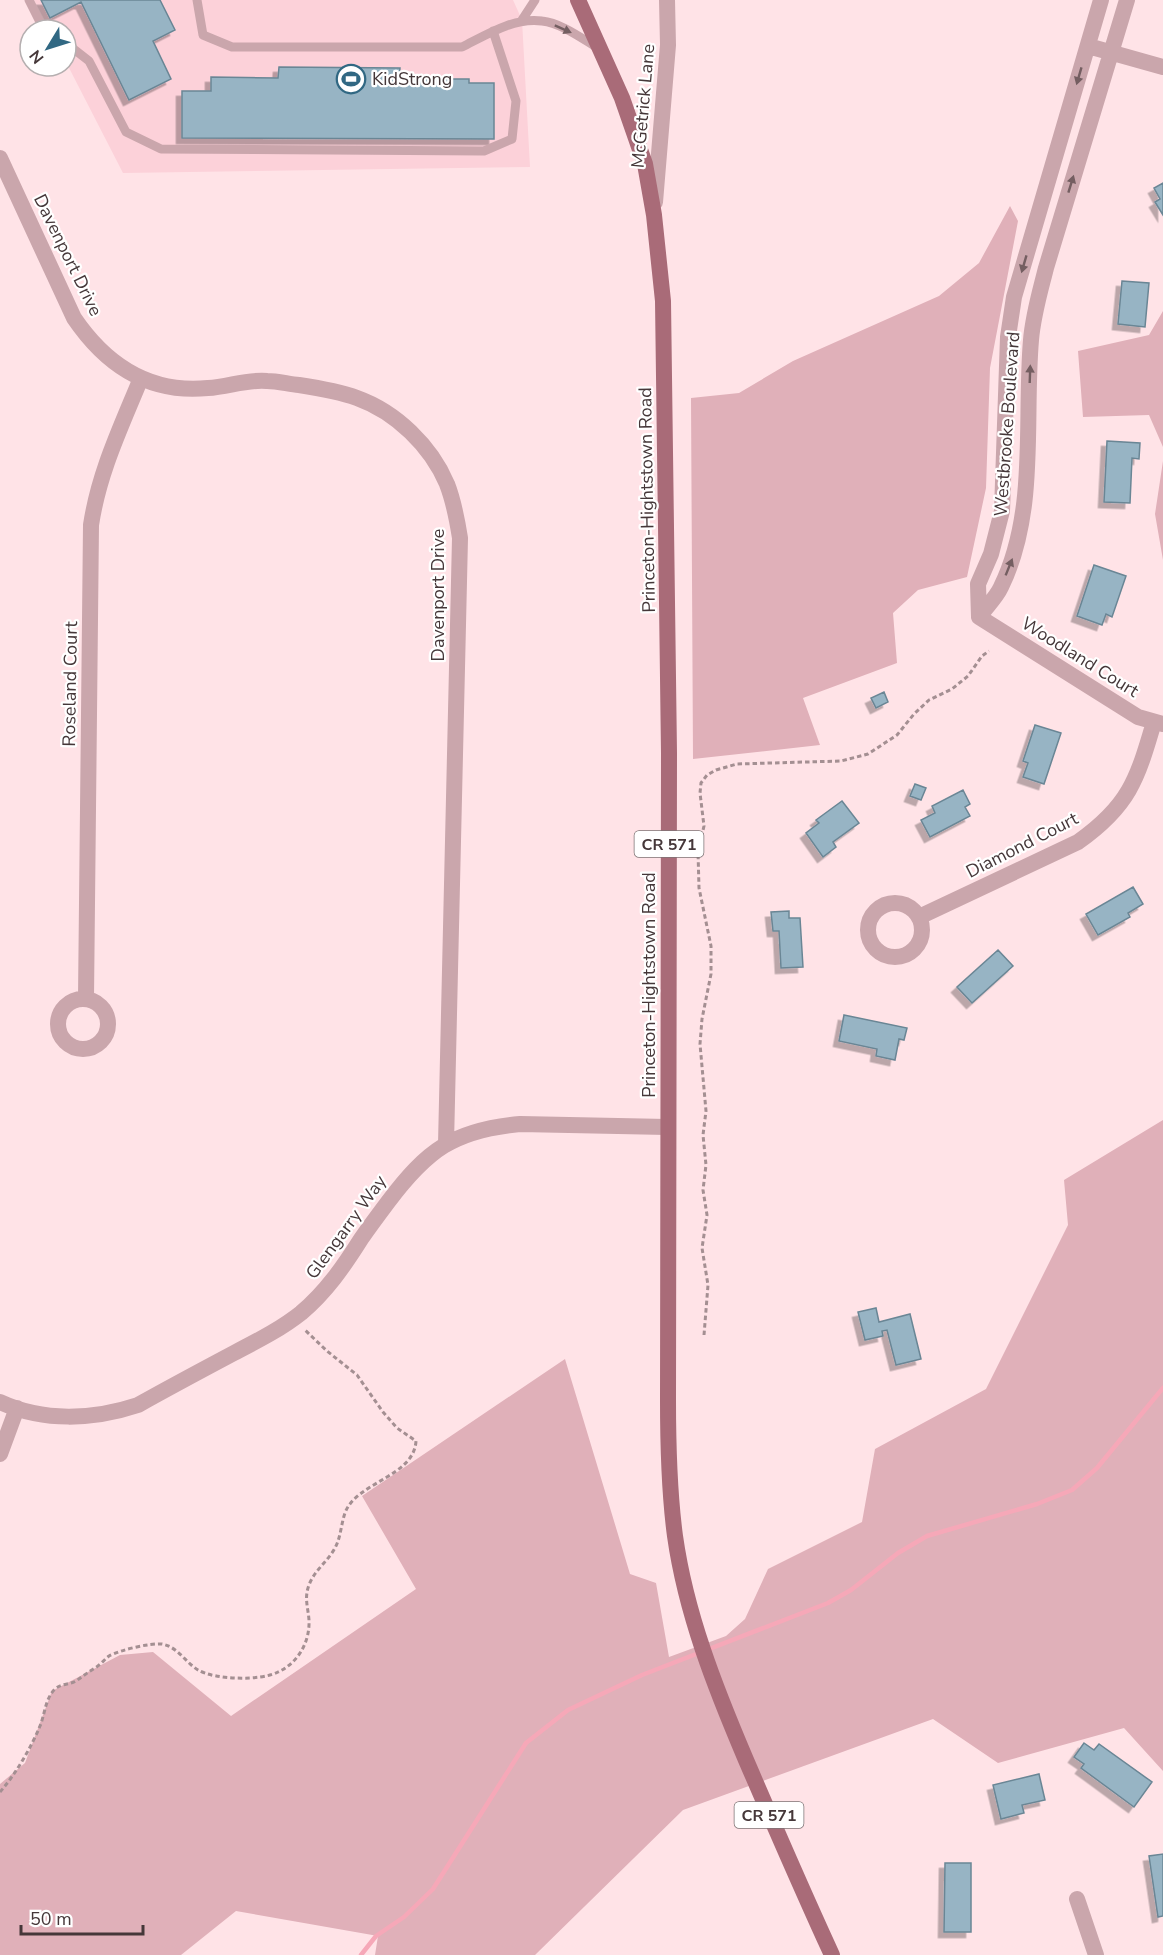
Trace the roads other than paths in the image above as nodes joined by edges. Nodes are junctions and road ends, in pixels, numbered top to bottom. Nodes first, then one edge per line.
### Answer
1 (29, 0) edge
2 (197, 0) edge
3 (535, 0) edge
4 (578, 0) edge
5 (667, 0) edge
6 (1101, 0) edge
7 (1127, 0) edge
8 (38, 18) edge
9 (522, 20) junction
10 (493, 32) junction
11 (1088, 46) junction
12 (601, 50) junction
13 (78, 53) edge
14 (1111, 53) junction
15 (1163, 67) edge
16 (0, 158) edge
17 (654, 215) junction
18 (141, 378) junction
19 (980, 617) junction
20 (1158, 723) edge
21 (919, 917) dead end
22 (86, 998) dead end
23 (667, 1127) junction
24 (446, 1144) junction
25 (0, 1402) edge
26 (17, 1408) junction
27 (0, 1454) edge
28 (1077, 1899) dead end
29 (832, 1955) edge
30 (1096, 1955) edge

1 - 8 lane
2 - 10 lane
3 - 9 lane
4 - 12 main road, Princeton-Hightstown Road / CR 571
5 - 17 street, McGetrick Lane
6 - 11 street, Westbrooke Boulevard
7 - 14 street, Westbrooke Boulevard
9 - 10 lane
9 -> 12 lane
10 - 13 lane
11 - 14 street
11 -> 19 street, Westbrooke Boulevard
12 - 17 main road, Princeton-Hightstown Road / CR 571
14 - 15 street
19 -> 14 street, Westbrooke Boulevard
16 - 18 street, Davenport Drive
17 - 23 main road, Princeton-Hightstown Road / CR 571
18 - 22 street, Roseland Court
18 - 24 street, Davenport Drive
19 - 20 street, Woodland Court
20 - 21 street, Diamond Court
23 - 24 street, Glengarry Way
23 - 29 main road, Princeton-Hightstown Road / CR 571
24 - 26 street, Glengarry Way
25 - 26 street, Glengarry Way
26 - 27 street
28 - 30 street

